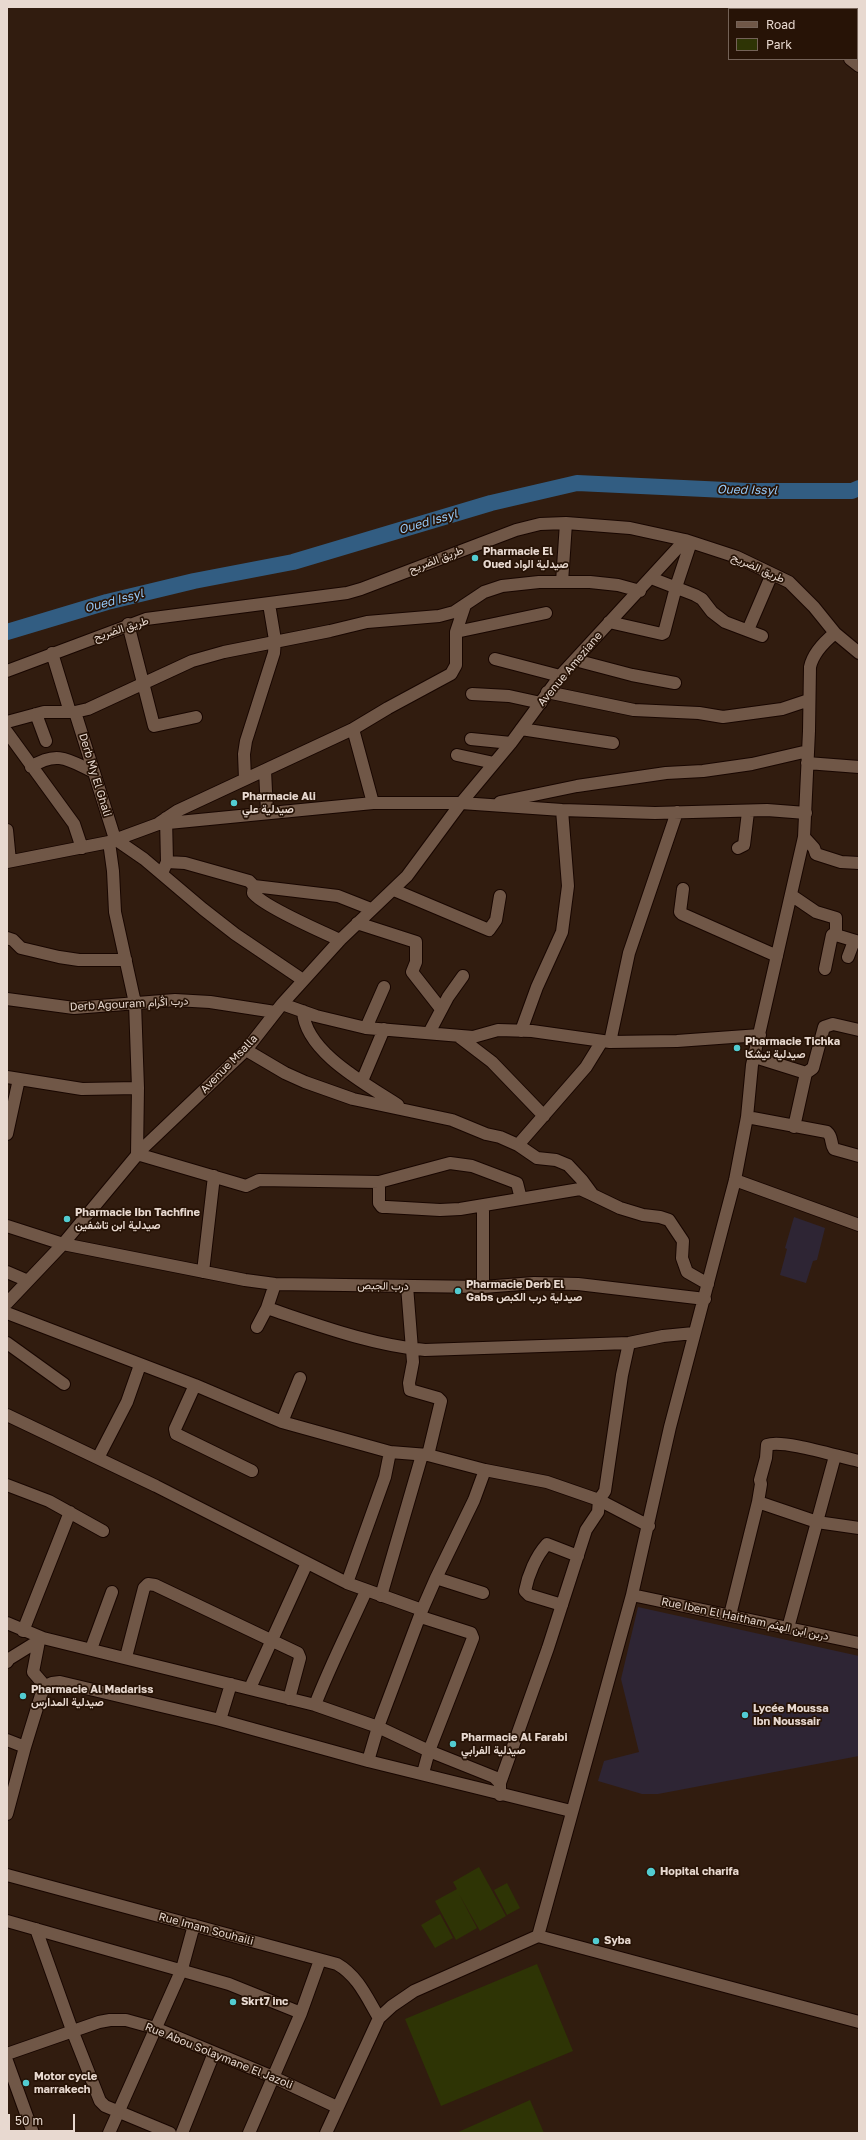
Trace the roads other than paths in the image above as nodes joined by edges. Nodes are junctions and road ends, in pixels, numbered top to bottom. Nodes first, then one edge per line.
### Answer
1 (566, 523) junction
2 (688, 541) junction
3 (772, 574) junction
4 (651, 578) junction
5 (562, 582) junction
6 (676, 587) junction
7 (640, 590) junction
8 (269, 604) junction
9 (465, 605) junction
10 (546, 613) dead end
11 (609, 622) junction
12 (128, 624) junction
13 (748, 630) junction
14 (456, 632) junction
15 (835, 633) junction
16 (762, 636) dead end
17 (275, 640) junction
18 (52, 653) junction
19 (859, 653) edge
20 (495, 659) dead end
21 (575, 660) junction
22 (7, 671) edge
23 (560, 676) junction
24 (675, 683) dead end
25 (144, 685) junction
26 (472, 694) dead end
27 (544, 697) junction
28 (809, 700) junction
29 (72, 712) junction
30 (36, 714) junction
31 (196, 717) dead end
32 (7, 722) edge
33 (521, 728) junction
34 (353, 729) junction
35 (7, 732) edge
36 (472, 739) dead end
37 (46, 741) dead end
38 (613, 742) dead end
39 (511, 743) junction
40 (457, 755) dead end
41 (808, 757) junction
42 (494, 763) junction
43 (31, 767) junction
44 (859, 767) edge
45 (265, 770) junction
46 (94, 772) junction
47 (245, 780) junction
48 (374, 803) junction
49 (461, 803) junction
50 (491, 804) junction
51 (562, 810) junction
52 (267, 812) junction
53 (677, 812) junction
54 (748, 812) junction
55 (806, 813) junction
56 (163, 822) junction
57 (7, 830) edge
58 (804, 836) junction
59 (112, 840) junction
60 (82, 848) junction
61 (738, 848) dead end
62 (8, 862) edge
63 (167, 862) junction
64 (859, 863) edge
65 (162, 873) junction
66 (254, 886) junction
67 (683, 889) dead end
68 (394, 890) junction
69 (791, 895) junction
70 (500, 896) dead end
71 (371, 909) junction
72 (358, 923) junction
73 (835, 933) junction
74 (7, 938) edge
75 (340, 940) junction
76 (856, 941) edge
77 (777, 956) junction
78 (848, 958) dead end
79 (126, 960) junction
80 (825, 969) dead end
81 (463, 976) dead end
82 (303, 980) junction
83 (384, 987) dead end
84 (7, 999) edge
85 (135, 1003) junction
86 (278, 1008) junction
87 (441, 1009) junction
88 (303, 1011) junction
89 (366, 1028) junction
90 (384, 1029) junction
91 (859, 1030) edge
92 (521, 1032) junction
93 (429, 1033) junction
94 (457, 1035) junction
95 (760, 1035) junction
96 (606, 1042) junction
97 (246, 1050) junction
98 (755, 1056) junction
99 (806, 1073) junction
100 (13, 1078) edge
101 (362, 1081) junction
102 (138, 1088) junction
103 (404, 1109) junction
104 (544, 1116) junction
105 (747, 1117) junction
106 (794, 1127) junction
107 (7, 1134) edge
108 (518, 1146) junction
109 (137, 1154) junction
110 (859, 1156) edge
111 (214, 1176) junction
112 (735, 1180) junction
113 (379, 1182) junction
114 (593, 1195) junction
115 (521, 1199) junction
116 (483, 1206) junction
117 (859, 1225) edge
118 (7, 1226) edge
119 (63, 1244) junction
120 (7, 1272) edge
121 (203, 1272) junction
122 (28, 1281) junction
123 (275, 1284) junction
124 (708, 1284) junction
125 (407, 1286) junction
126 (483, 1287) junction
127 (704, 1299) junction
128 (7, 1303) edge
129 (267, 1308) junction
130 (7, 1313) edge
131 (257, 1327) dead end
132 (694, 1333) junction
133 (7, 1343) edge
134 (629, 1343) junction
135 (411, 1349) junction
136 (140, 1365) junction
137 (300, 1378) dead end
138 (64, 1384) dead end
139 (196, 1385) junction
140 (7, 1415) edge
141 (282, 1422) junction
142 (390, 1452) junction
143 (425, 1455) junction
144 (835, 1456) junction
145 (98, 1458) junction
146 (859, 1461) edge
147 (485, 1470) junction
148 (252, 1471) dead end
149 (8, 1487) edge
150 (599, 1500) junction
151 (758, 1502) junction
152 (70, 1512) junction
153 (817, 1522) junction
154 (649, 1526) junction
155 (859, 1528) edge
156 (103, 1531) dead end
157 (578, 1556) junction
158 (307, 1563) junction
159 (436, 1578) junction
160 (347, 1583) junction
161 (366, 1591) junction
162 (112, 1592) dead end
163 (482, 1593) dead end
164 (632, 1595) junction
165 (381, 1596) junction
166 (562, 1605) junction
167 (422, 1614) junction
168 (730, 1615) junction
169 (7, 1623) edge
170 (788, 1628) junction
171 (23, 1631) junction
172 (41, 1639) junction
173 (272, 1640) junction
174 (859, 1643) edge
175 (91, 1649) junction
176 (126, 1657) junction
177 (8, 1660) edge
178 (231, 1684) junction
179 (45, 1686) junction
180 (250, 1688) junction
181 (289, 1699) junction
182 (315, 1705) junction
183 (220, 1720) junction
184 (378, 1726) junction
185 (7, 1740) edge
186 (24, 1747) junction
187 (429, 1751) junction
188 (368, 1761) junction
189 (423, 1773) junction
190 (500, 1789) junction
191 (571, 1811) junction
192 (7, 1814) edge
193 (7, 1875) edge
194 (7, 1921) edge
195 (194, 1925) junction
196 (36, 1929) junction
197 (538, 1936) junction
198 (320, 1960) junction
199 (182, 1969) junction
200 (301, 2013) junction
201 (379, 2018) junction
202 (858, 2018) edge
203 (155, 2028) junction
204 (72, 2030) junction
205 (214, 2053) junction
206 (7, 2054) edge
207 (7, 2061) edge
208 (273, 2077) junction
209 (10, 2079) edge
210 (337, 2108) junction
211 (119, 2111) junction
212 (33, 2133) edge
213 (109, 2133) edge
214 (170, 2133) edge
215 (182, 2133) edge
216 (249, 2133) edge
217 (326, 2133) edge

1 - 2 street, طريق الضريح
1 - 5 street
1 - 8 street, طريق الضريح
2 - 3 street, طريق الضريح
2 - 4 street, Avenue Ameziane
2 - 6 street
3 - 13 street
3 - 15 street, طريق الضريح
4 - 6 street
4 - 7 street, Avenue Ameziane
5 - 7 street
5 - 9 street
6 - 11 street
6 - 13 street
7 - 11 street, Avenue Ameziane
8 - 12 street, طريق الضريح
8 - 17 street
9 - 14 street
9 - 17 street
10 - 14 street
11 - 21 street, Avenue Ameziane
12 - 18 street, طريق الضريح
12 - 25 street
13 - 16 street
14 - 34 street
15 - 19 street, طريق الضريح
15 - 28 street
17 - 25 street
17 - 47 street
18 - 22 street, طريق الضريح
18 - 29 street, Derb My El Ghali
20 - 23 street
21 - 23 street, Avenue Ameziane
21 - 24 street
23 - 27 street, Avenue Ameziane
25 - 29 street
25 - 31 street
26 - 27 street
27 - 28 street
27 - 33 street, Avenue Ameziane
28 - 41 street
29 - 30 street
29 - 46 street, Derb My El Ghali
30 - 32 street
30 - 37 street
33 - 38 street
33 - 39 street, Avenue Ameziane
34 - 45 street
34 - 48 street
35 - 43 street
36 - 39 street
39 - 42 street, Avenue Ameziane
40 - 42 street
41 - 44 street
41 - 50 street
41 - 55 street
42 - 49 street, Avenue Ameziane
43 - 46 street
43 - 60 street
45 - 47 street
45 - 52 street
46 - 59 street, Derb My El Ghali
47 - 56 street
48 - 49 street
48 - 52 street
49 - 50 street
49 - 68 street, Avenue Msalla
50 - 51 street
51 - 53 street
51 - 92 street
52 - 56 street
53 - 54 street
53 - 96 street
54 - 55 street
54 - 61 street
55 - 58 street
56 - 59 street
56 - 63 street
57 - 62 street
58 - 64 street
58 - 69 street
59 - 60 street
59 - 65 street
59 - 79 street, Derb My El Ghali
60 - 62 street
63 - 65 street
63 - 66 street
65 - 82 street
66 - 71 street
66 - 75 street
67 - 77 street
68 - 70 street
68 - 71 street, Avenue Msalla
69 - 73 street
69 - 77 street
71 - 72 street, Avenue Msalla
72 - 75 street, Avenue Msalla
72 - 87 street
73 - 76 street
73 - 80 street
74 - 79 street
75 - 82 street, Avenue Msalla
76 - 78 street
77 - 95 street
79 - 85 street, Derb My El Ghali
81 - 87 street
82 - 86 street, Avenue Msalla
83 - 89 street
84 - 85 street, Derb Agouram درب اڭرام
85 - 86 street, Derb Agouram درب اڭرام
85 - 102 street, Derb My El Ghali
86 - 88 street, Derb Agouram درب اڭرام
86 - 97 street, Avenue Msalla
87 - 93 street
88 - 89 street, Derb Agouram درب اڭرام
88 - 101 street
89 - 90 street, Derb Agouram درب اڭرام
90 - 93 street, Derb Agouram درب اڭرام
90 - 101 street
91 - 99 street
92 - 94 street, Derb Agouram درب اڭرام
92 - 96 street, Derb Agouram درب اڭرام
93 - 94 street, Derb Agouram درب اڭرام
94 - 104 street
95 - 96 street, Derb Agouram درب اڭرام
95 - 98 street
96 - 104 street
97 - 103 street
97 - 109 street, Avenue Msalla
98 - 99 street
98 - 105 street
99 - 106 street
100 - 102 street
100 - 107 street
101 - 103 street
102 - 109 street, Derb My El Ghali
103 - 108 street
104 - 108 street
105 - 106 street
105 - 112 street
106 - 110 street
108 - 114 street
109 - 111 street
109 - 119 street, Avenue Msalla
111 - 113 street
111 - 121 street
112 - 117 street
112 - 124 street
113 - 115 street
113 - 116 street
114 - 115 street
114 - 124 street
115 - 116 street
116 - 126 street
118 - 119 street, درب الجبص
119 - 121 street, درب الجبص
119 - 122 street, Avenue Msalla
120 - 122 street
121 - 123 street, درب الجبص
122 - 128 street, Avenue Msalla
123 - 125 street, درب الجبص
123 - 129 street
124 - 127 street
125 - 126 street, درب الجبص
125 - 135 street
126 - 127 street, درب الجبص
127 - 132 street
129 - 131 street
129 - 135 street
130 - 136 street
132 - 134 street
132 - 154 street
133 - 138 street
134 - 135 street
134 - 150 street
135 - 143 street
136 - 139 street
136 - 145 street
137 - 141 street
139 - 141 street
139 - 148 street
140 - 145 street
141 - 142 street
142 - 143 street
142 - 160 street
143 - 147 street
143 - 165 street
144 - 146 street
144 - 151 street
144 - 153 street
145 - 158 street
147 - 150 street
147 - 159 street
149 - 152 street
150 - 154 street
150 - 157 street
151 - 153 street
151 - 168 street
152 - 156 street
152 - 171 street
153 - 155 street
153 - 170 street
154 - 164 street
157 - 166 street
157 - 166 street
158 - 160 street
158 - 173 street
159 - 163 street
159 - 167 street
160 - 161 street
161 - 165 street
161 - 182 street
162 - 175 street
164 - 168 street, Rue Iben El Haitham دربن ابن الهثم
164 - 191 street
165 - 167 street
166 - 190 street
167 - 184 street
167 - 187 street
168 - 170 street, Rue Iben El Haitham دربن ابن الهثم
169 - 171 street
170 - 174 street, Rue Iben El Haitham دربن ابن الهثم
171 - 172 street
172 - 175 street
172 - 177 street
172 - 179 street
173 - 176 street
173 - 180 street
173 - 181 street
175 - 176 street
176 - 178 street
178 - 180 street
178 - 183 street
179 - 183 street
179 - 186 street
180 - 181 street
181 - 182 street
182 - 184 street
183 - 188 street
184 - 187 street
184 - 188 street
185 - 186 street
186 - 192 street
187 - 189 street
187 - 190 street
188 - 189 street
189 - 190 street
190 - 191 street
191 - 197 street
193 - 195 street, Rue Imam Souhaili
194 - 196 street
195 - 198 street, Rue Imam Souhaili
195 - 199 street
196 - 199 street
196 - 204 street
197 - 201 street
197 - 202 street
198 - 200 street
198 - 201 street, Rue Imam Souhaili
199 - 200 street
199 - 203 street
200 - 208 street
201 - 210 street
203 - 204 street, Rue Abou Solaymane El Jazoli
203 - 205 street, Rue Abou Solaymane El Jazoli
203 - 211 street
204 - 206 street, Rue Abou Solaymane El Jazoli
204 - 211 street
205 - 208 street, Rue Abou Solaymane El Jazoli
205 - 215 street
207 - 209 street
208 - 210 street, Rue Abou Solaymane El Jazoli
208 - 216 street
209 - 212 street
210 - 217 street
211 - 213 street
211 - 214 street

